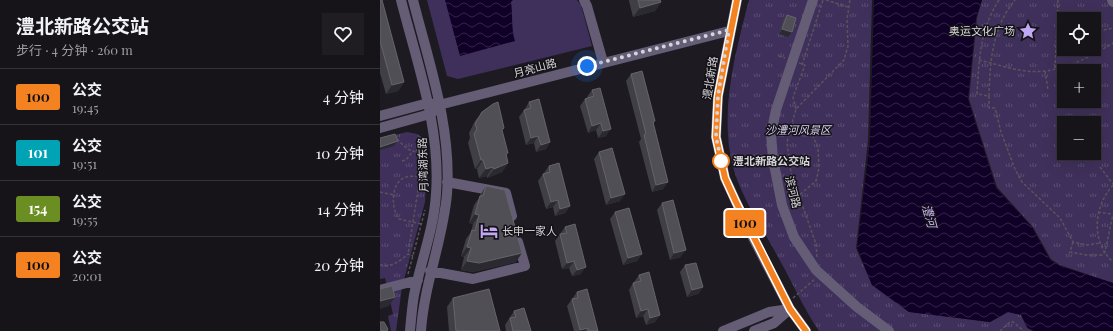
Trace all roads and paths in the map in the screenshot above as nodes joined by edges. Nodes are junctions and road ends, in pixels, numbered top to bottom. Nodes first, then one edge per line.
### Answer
1 (401, 0) edge
2 (413, 0) edge
3 (584, 0) edge
4 (737, 0) edge
5 (813, 0) edge
6 (823, 0) edge
7 (826, 0) edge
8 (850, 0) edge
9 (999, 0) edge
10 (1015, 0) edge
11 (1058, 0) edge
12 (848, 7) junction
13 (1058, 12) edge
14 (1113, 28) edge
15 (729, 30) junction
16 (1101, 31) edge
17 (1057, 41) edge
18 (1113, 43) edge
19 (979, 60) junction
20 (603, 62) junction
21 (990, 63) junction
22 (1075, 63) joint
23 (802, 64) dead end
24 (1055, 68) junction
25 (1045, 71) junction
26 (1048, 90) dead end
27 (989, 96) junction
28 (428, 103) junction
29 (440, 105) junction
30 (430, 114) junction
31 (380, 116) edge
32 (791, 125) junction
33 (380, 128) edge
34 (396, 138) edge
35 (427, 139) dead end
36 (428, 143) junction
37 (429, 147) dead end
38 (413, 151) junction
39 (416, 151) junction
40 (402, 161) dead end
41 (1100, 167) dead end
42 (429, 172) dead end
43 (420, 177) junction
44 (428, 178) junction
45 (447, 182) junction
46 (428, 184) dead end
47 (1113, 184) edge
48 (380, 192) edge
49 (394, 195) junction
50 (798, 196) junction
51 (427, 204) dead end
52 (1098, 212) junction
53 (1113, 214) edge
54 (413, 223) junction
55 (421, 224) junction
56 (1073, 242) junction
57 (1100, 243) junction
58 (1105, 252) junction
59 (408, 254) junction
60 (413, 256) junction
61 (1113, 262) edge
62 (380, 265) edge
63 (430, 271) junction
64 (818, 272) junction
65 (418, 280) junction
66 (406, 283) junction
67 (380, 290) edge
68 (789, 306) junction
69 (410, 331) edge
70 (421, 331) edge
71 (723, 331) edge
72 (754, 331) edge
73 (806, 331) edge
74 (889, 331) edge
75 (1000, 331) edge
76 (1024, 331) edge

1 - 28 street, 月湾湖东路
2 - 29 street, 月湾湖东路
3 - 20 street
4 - 15 street, 澧北新路
5 - 64 street, 滨河路
6 - 23 path
7 - 12 path
8 - 12 path
9 - 19 path
10 - 21 path
11 - 13 path
12 - 32 path
14 - 16 path
15 - 20 street, 月亮山路
15 - 68 street, 澧北新路
17 - 24 path
18 - 22 path
19 - 21 path
19 - 27 path
20 - 29 street, 月亮山路
21 - 25 path
21 - 27 path
22 - 24 path
24 - 25 path
25 - 26 path
27 - 56 path
28 - 29 street, 月亮山路
28 - 30 street, 月湾湖东路
28 - 31 street, 月亮山路
29 - 30 street, 月亮山路
29 - 45 street, 月湾湖东路
30 - 33 street, 月亮山路
30 - 65 street, 月湾湖东路
32 - 50 path
32 - 50 path
34 - 38 path
35 - 36 path
36 - 37 path
36 - 39 path
38 - 39 path
38 - 40 path
39 - 43 path
41 - 47 path
42 - 44 path
43 - 44 path
43 - 49 path
43 - 54 path
44 - 46 path
45 - 63 street, 月湾湖东路
45 - 63 street
47 - 52 path
48 - 49 path
49 - 54 path
50 - 64 path
51 - 55 path
52 - 53 path
52 - 57 path
53 - 58 path
54 - 55 path
54 - 59 path
55 - 60 path
56 - 57 path
56 - 58 path
57 - 58 path
58 - 61 path
59 - 60 path
59 - 62 path
60 - 66 path
63 - 70 street, 月湾湖东路
64 - 68 path
64 - 74 street, 滨河路
65 - 66 street
65 - 69 street, 月湾湖东路
66 - 67 street
68 - 71 street
68 - 72 street
68 - 73 street, 澧北新路
75 - 76 path

